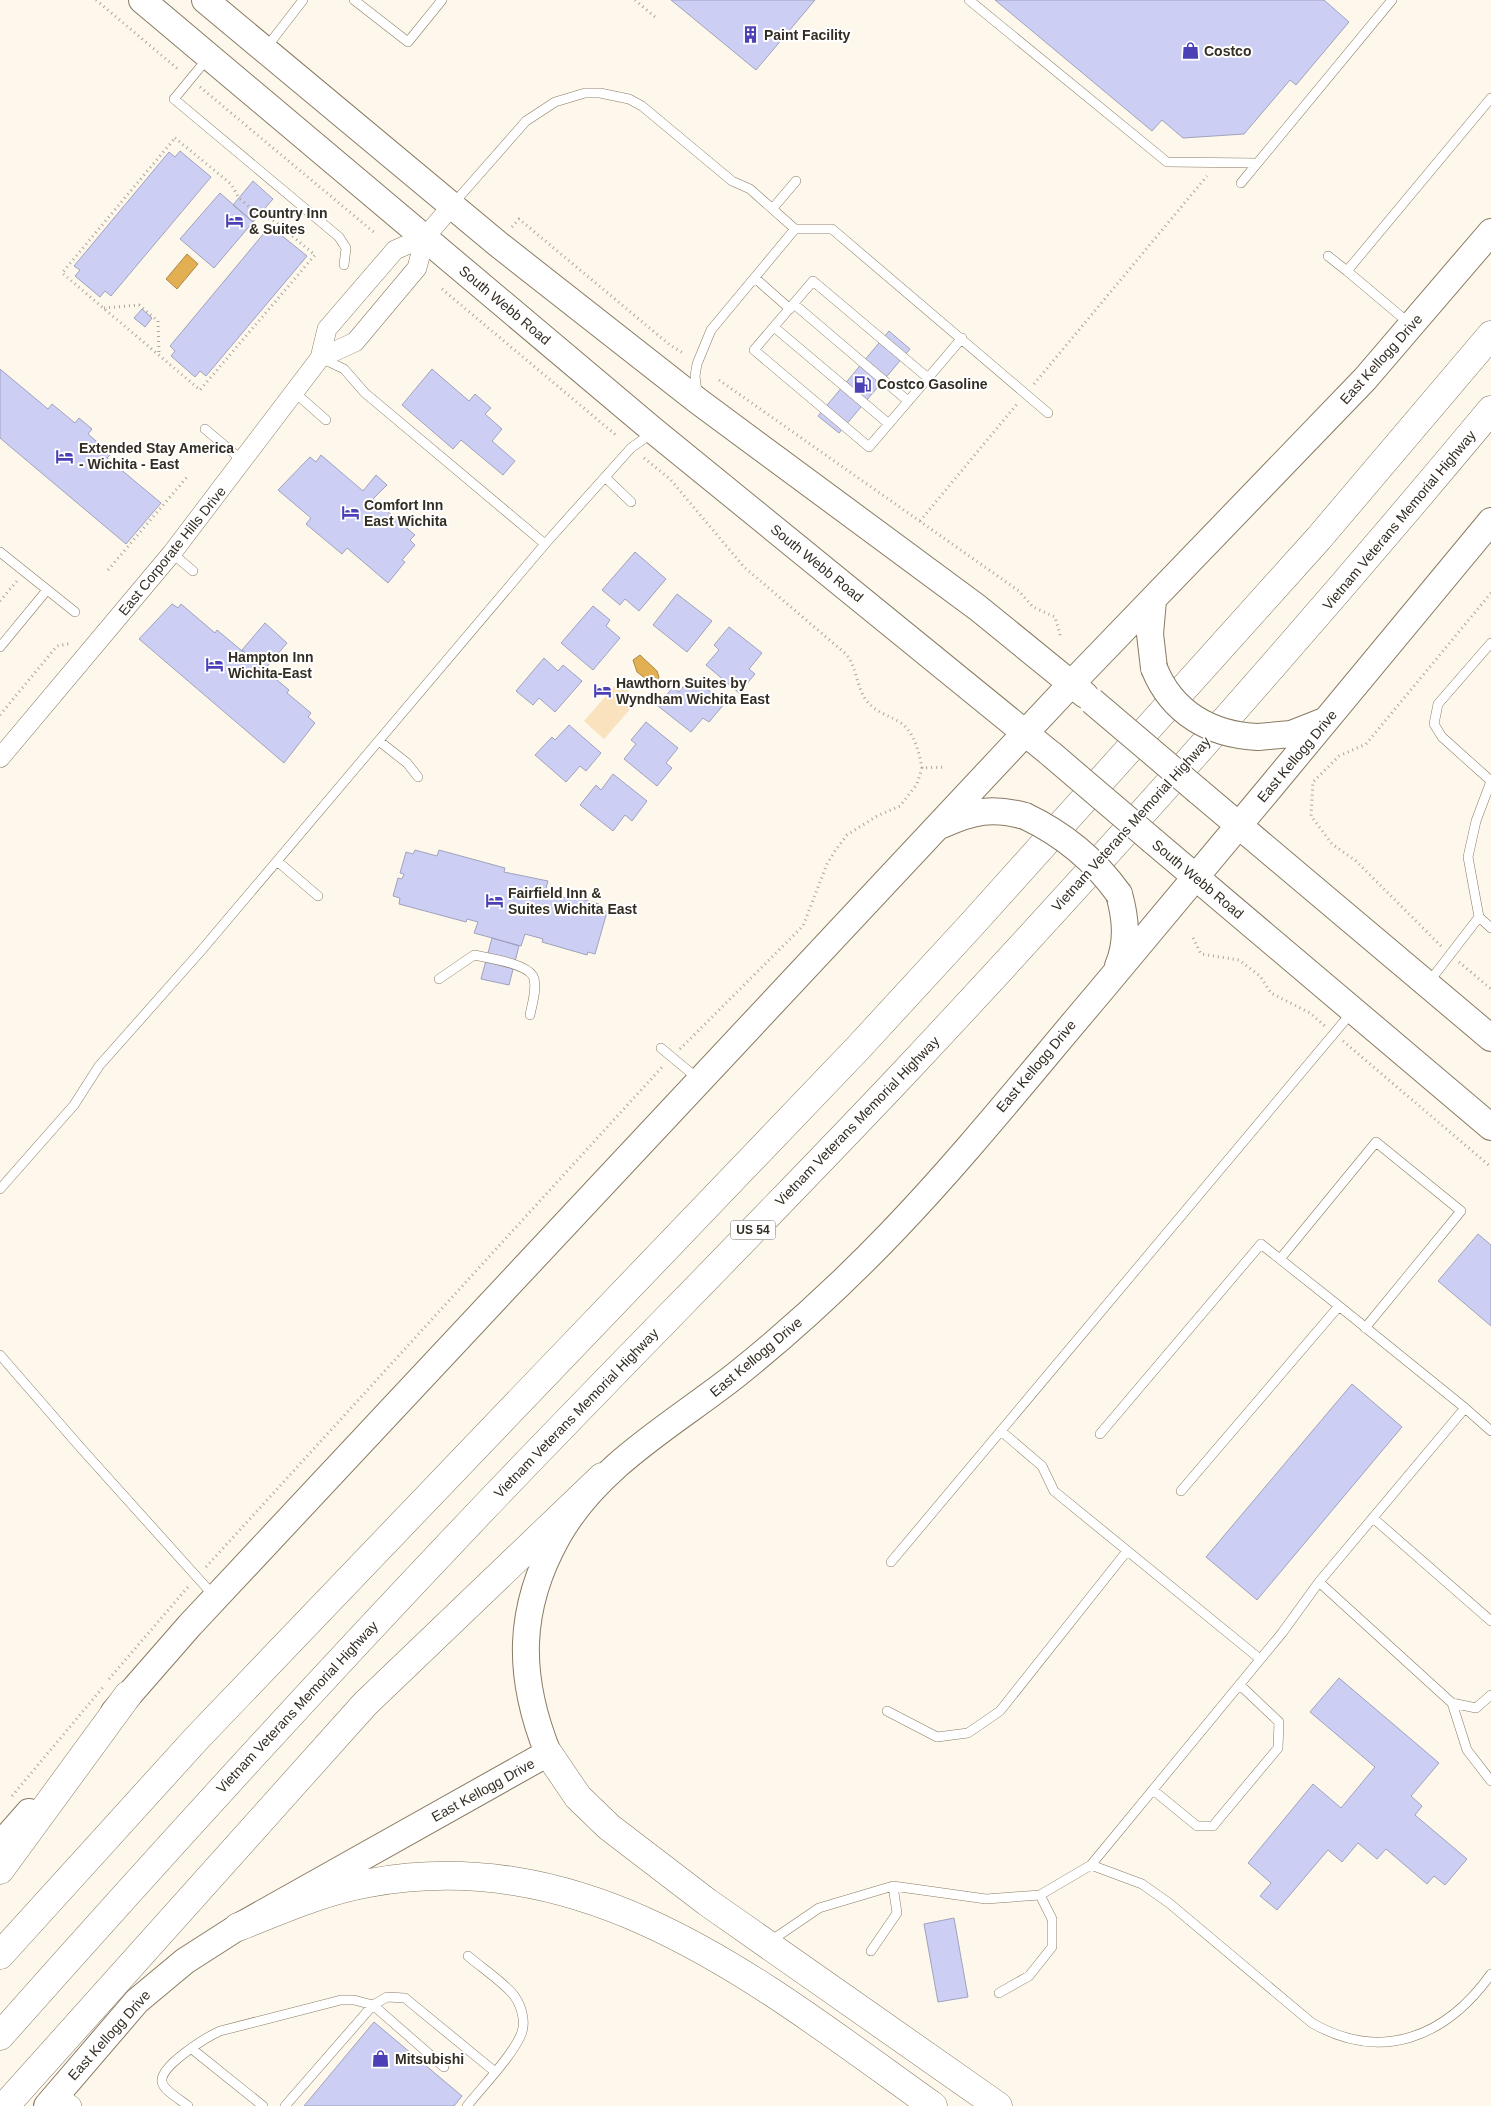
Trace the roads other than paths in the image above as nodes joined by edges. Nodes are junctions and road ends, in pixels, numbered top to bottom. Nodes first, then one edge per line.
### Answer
1 (142, 0) edge
2 (205, 0) edge
3 (303, 0) edge
4 (354, 0) edge
5 (442, 0) edge
6 (969, 0) edge
7 (1392, 0) edge
8 (264, 50) junction
9 (209, 57) junction
10 (1491, 98) edge
11 (1257, 163) junction
12 (796, 181) dead end
13 (1240, 183) dead end
14 (450, 207) junction
15 (773, 208) junction
16 (796, 229) junction
17 (1491, 232) edge
18 (425, 237) junction
19 (1328, 256) dead end
20 (344, 265) dead end
21 (1347, 271) junction
22 (755, 278) junction
23 (792, 306) junction
24 (1412, 326) junction
25 (774, 327) junction
26 (1491, 335) edge
27 (962, 338) junction
28 (320, 358) junction
29 (928, 378) junction
30 (293, 391) junction
31 (698, 401) junction
32 (908, 401) junction
33 (1491, 410) edge
34 (1048, 413) dead end
35 (326, 420) dead end
36 (889, 424) junction
37 (205, 429) dead end
38 (654, 431) junction
39 (243, 461) junction
40 (605, 477) junction
41 (631, 502) dead end
42 (1489, 526) edge
43 (545, 544) junction
44 (0, 552) edge
45 (172, 553) junction
46 (193, 571) dead end
47 (48, 590) junction
48 (1153, 600) junction
49 (76, 612) dead end
50 (1491, 643) edge
51 (0, 647) edge
52 (1071, 684) junction
53 (1326, 720) junction
54 (1026, 733) junction
55 (379, 741) junction
56 (0, 758) edge
57 (418, 777) dead end
58 (1491, 781) edge
59 (1240, 825) junction
60 (937, 827) junction
61 (277, 861) junction
62 (1196, 877) junction
63 (318, 896) dead end
64 (1479, 918) junction
65 (1491, 928) edge
66 (1114, 974) junction
67 (440, 979) dead end
68 (1427, 984) junction
69 (1353, 1010) junction
70 (530, 1015) dead end
71 (1491, 1038) edge
72 (661, 1048) dead end
73 (700, 1080) junction
74 (1491, 1127) edge
75 (0, 1189) edge
76 (1280, 1259) junction
77 (1339, 1306) junction
78 (1365, 1328) junction
79 (0, 1355) edge
80 (1464, 1408) junction
81 (1491, 1431) edge
82 (1000, 1432) junction
83 (1100, 1434) dead end
84 (602, 1477) junction
85 (1180, 1491) dead end
86 (1372, 1518) junction
87 (1127, 1551) junction
88 (891, 1562) dead end
89 (1319, 1582) junction
90 (216, 1598) junction
91 (1491, 1621) edge
92 (1260, 1660) junction
93 (1240, 1685) junction
94 (128, 1695) junction
95 (1491, 1695) edge
96 (1452, 1703) junction
97 (888, 1711) dead end
98 (548, 1753) junction
99 (1491, 1781) edge
100 (1152, 1790) junction
101 (0, 1846) edge
102 (1091, 1865) junction
103 (0, 1870) edge
104 (893, 1886) junction
105 (1040, 1895) junction
106 (238, 1927) junction
107 (766, 1944) junction
108 (870, 1951) dead end
109 (0, 1955) edge
110 (468, 1956) dead end
111 (1491, 1974) edge
112 (999, 1993) dead end
113 (373, 2006) junction
114 (0, 2036) edge
115 (192, 2048) junction
116 (444, 2067) dead end
117 (494, 2071) junction
118 (58, 2102) edge
119 (6, 2106) edge
120 (188, 2106) edge
121 (264, 2106) edge
122 (285, 2106) edge
123 (467, 2106) edge
124 (933, 2106) edge
125 (998, 2106) edge

1 - 9 main road, South Webb Road
2 - 8 main road
3 - 8 lane
4 - 5 lane
6 - 11 lane
7 - 11 lane
8 - 14 main road
9 - 18 main road, South Webb Road
9 - 20 lane
10 - 21 lane
11 - 13 lane
12 - 15 lane
14 - 15 lane
14 - 18 street, East Corporate Hills Drive
14 - 31 main road
15 - 16 lane
16 - 22 lane
16 - 27 lane
17 - 24 main road, East Kellogg Drive
18 - 28 street
18 - 28 street, East Corporate Hills Drive
18 - 38 main road, South Webb Road
19 - 21 lane
21 - 24 lane
22 - 23 lane
22 - 31 lane
23 - 25 lane
23 - 29 lane
23 - 32 lane
24 - 48 main road, East Kellogg Drive
25 - 36 lane
25 - 36 lane
26 - 109 highway
27 - 29 lane
27 - 34 lane
28 - 30 street, East Corporate Hills Drive
28 - 43 lane
29 - 32 lane
30 - 35 lane
30 - 39 street, East Corporate Hills Drive
31 - 52 main road
32 - 36 lane
33 - 114 highway, Vietnam Veterans Memorial Highway / US 54
37 - 39 lane
38 - 40 lane
38 - 54 main road, South Webb Road
39 - 45 street, East Corporate Hills Drive
40 - 41 lane
40 - 43 lane
42 - 53 main road, East Kellogg Drive
43 - 55 lane
44 - 47 lane
45 - 46 lane
45 - 56 street, East Corporate Hills Drive
47 - 49 lane
47 - 51 lane
48 - 52 main road, East Kellogg Drive
48 - 53 main road, bridge
50 - 58 lane
52 - 54 main road, East Kellogg Drive
52 - 59 main road, bridge
53 - 59 main road, East Kellogg Drive
54 - 60 main road, East Kellogg Drive
54 - 62 main road, South Webb Road, bridge
55 - 57 lane
55 - 61 lane
58 - 64 lane
59 - 62 main road, East Kellogg Drive
59 - 68 main road
60 - 66 main road, bridge
60 - 73 main road, East Kellogg Drive
61 - 63 lane
61 - 75 lane
62 - 66 main road, East Kellogg Drive
62 - 69 main road, South Webb Road
64 - 65 lane
64 - 68 lane
66 - 84 main road, East Kellogg Drive
67 - 70 lane
68 - 71 main road
69 - 74 main road, South Webb Road
69 - 82 lane
72 - 73 lane
73 - 90 main road, East Kellogg Drive
76 - 77 lane
76 - 78 lane
76 - 83 lane
77 - 78 lane
77 - 85 lane
78 - 80 lane
79 - 90 lane
80 - 81 lane
80 - 86 lane
82 - 87 lane
82 - 88 lane
84 - 98 main road, East Kellogg Drive
84 - 119 highway
86 - 89 lane
86 - 91 lane
87 - 92 lane
87 - 97 lane
89 - 92 lane
89 - 96 lane
90 - 94 main road, East Kellogg Drive
92 - 93 lane
93 - 100 lane
93 - 100 lane
94 - 101 main road, East Kellogg Drive
94 - 103 highway
95 - 96 lane
96 - 99 lane
98 - 106 main road, East Kellogg Drive
98 - 107 highway
100 - 102 lane
102 - 105 lane
102 - 111 lane
104 - 105 lane
104 - 107 lane
104 - 108 lane
105 - 112 lane
106 - 118 main road, East Kellogg Drive
106 - 124 highway
107 - 125 highway
110 - 117 lane
113 - 115 lane
113 - 116 lane
113 - 117 lane
113 - 122 lane
115 - 120 lane
115 - 121 lane
117 - 123 lane

